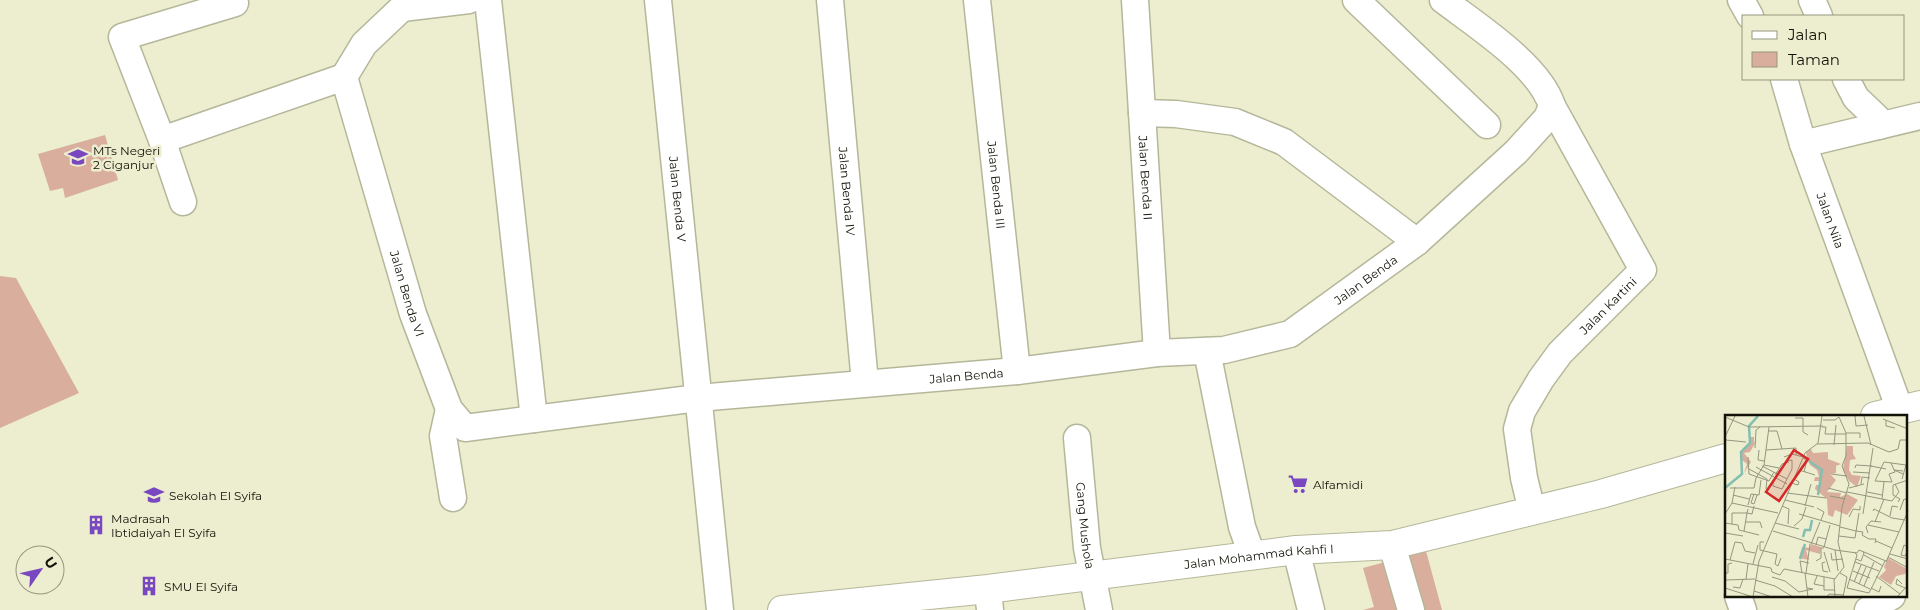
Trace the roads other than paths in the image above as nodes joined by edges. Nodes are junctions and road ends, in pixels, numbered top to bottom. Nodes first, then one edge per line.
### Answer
1 (234, 0) edge
2 (469, 0) edge
3 (488, 0) edge
4 (658, 0) edge
5 (830, 0) edge
6 (977, 0) edge
7 (1135, 0) edge
8 (1356, 0) edge
9 (1443, 0) edge
10 (1741, 0) edge
11 (1812, 0) edge
12 (1749, 15) edge
13 (1819, 15) edge
14 (344, 77) junction
15 (1784, 80) edge
16 (1847, 80) edge
17 (1552, 106) junction
18 (1142, 113) junction
19 (1920, 116) edge
20 (1487, 125) dead end
21 (1880, 126) junction
22 (162, 140) junction
23 (1803, 144) junction
24 (182, 202) dead end
25 (1417, 242) junction
26 (1206, 351) junction
27 (1157, 353) junction
28 (1017, 371) junction
29 (865, 383) junction
30 (698, 398) junction
31 (449, 409) junction
32 (1898, 410) edge
33 (534, 419) junction
34 (1077, 438) dead end
35 (1725, 458) edge
36 (453, 498) dead end
37 (1532, 511) junction
38 (1392, 545) junction
39 (1296, 550) junction
40 (1252, 556) junction
41 (1092, 576) junction
42 (1739, 598) edge
43 (1889, 598) edge
44 (989, 600) edge
45 (823, 608) edge
46 (720, 610) edge
47 (782, 610) edge
48 (1100, 610) edge
49 (1312, 610) edge
50 (1411, 610) edge
51 (1743, 610) edge
52 (1868, 610) edge

1 - 22 street
2 - 14 street
3 - 33 street
4 - 30 street, Jalan Benda V
5 - 29 street, Jalan Benda IV
6 - 28 street, Jalan Benda III
7 - 18 street, Jalan Benda II
8 - 20 street
9 - 17 street
10 - 12 street
11 - 13 street
14 - 22 street
14 - 31 street, Jalan Benda VI
15 - 23 street, Jalan Nila
16 - 21 street
17 - 25 street, Jalan Benda
17 - 37 street, Jalan Kartini
18 - 25 street
18 - 27 street, Jalan Benda II
19 - 21 street
21 - 23 street
22 - 24 street
23 - 32 street, Jalan Nila
25 - 26 street, Jalan Benda
26 - 27 street, Jalan Benda
26 - 40 street
27 - 28 street, Jalan Benda
28 - 29 street, Jalan Benda
29 - 30 street, Jalan Benda
30 - 33 street, Jalan Benda VI
30 - 46 street
31 - 33 street, Jalan Benda VI
31 - 36 street
34 - 41 street, Gang Mushola
35 - 37 main road, Jalan Mohammad Kahfi I
37 - 38 main road, Jalan Mohammad Kahfi I
38 - 39 main road, Jalan Mohammad Kahfi I
38 - 50 street
39 - 40 main road, Jalan Mohammad Kahfi I
39 - 49 street
40 - 41 main road, Jalan Mohammad Kahfi I
41 - 44 main road, Jalan Mohammad Kahfi I
41 - 48 street, Gang Mushola
42 - 51 street
43 - 52 street
44 - 45 main road, Jalan Mohammad Kahfi I
45 - 47 main road, Jalan Mohammad Kahfi I

